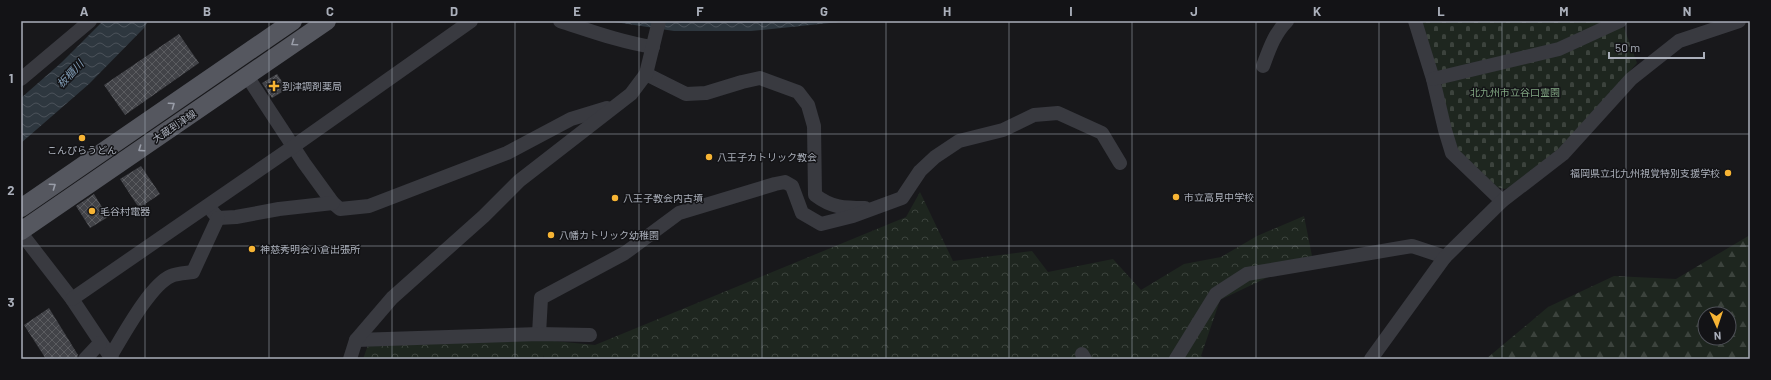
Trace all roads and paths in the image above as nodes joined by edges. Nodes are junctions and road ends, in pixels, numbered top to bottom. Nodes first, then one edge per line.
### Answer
1 (90, 21) edge
2 (293, 21) edge
3 (326, 21) edge
4 (471, 21) edge
5 (560, 21) edge
6 (659, 21) edge
7 (1287, 21) edge
8 (1415, 21) edge
9 (1620, 21) edge
10 (1740, 21) edge
11 (654, 44) junction
12 (1263, 66) dead end
13 (646, 74) junction
14 (247, 76) junction
15 (21, 79) edge
16 (1432, 79) junction
17 (615, 106) junction
18 (294, 146) junction
19 (1120, 163) dead end
20 (1502, 201) junction
21 (333, 203) junction
22 (209, 205) junction
23 (21, 208) edge
24 (871, 208) junction
25 (218, 218) junction
26 (21, 232) edge
27 (1445, 257) junction
28 (72, 299) junction
29 (539, 334) junction
30 (590, 335) dead end
31 (356, 340) junction
32 (100, 343) junction
33 (111, 358) edge
34 (85, 359) edge
35 (350, 359) edge
36 (1176, 359) edge
37 (1371, 359) edge

1 - 15 street
23 -> 2 main road, 大蔵到津線
3 -> 14 main road, 大蔵到津線
4 - 18 street
5 - 11 street
6 - 11 street
7 - 12 street
8 - 16 street
9 - 16 street
10 - 20 street
11 - 13 street
13 - 17 street
13 - 24 street
14 - 18 street
14 -> 26 main road, 大蔵到津線
16 - 20 street
17 - 21 street
17 - 31 street
18 - 21 street
18 - 22 street
19 - 24 street
20 - 27 street
21 - 25 street
22 - 25 street
22 - 28 street
24 - 29 street
25 - 33 street
26 - 28 street
27 - 36 street
27 - 37 street
28 - 32 street
29 - 30 street
29 - 31 street
31 - 35 street
32 - 33 street
32 - 34 street

